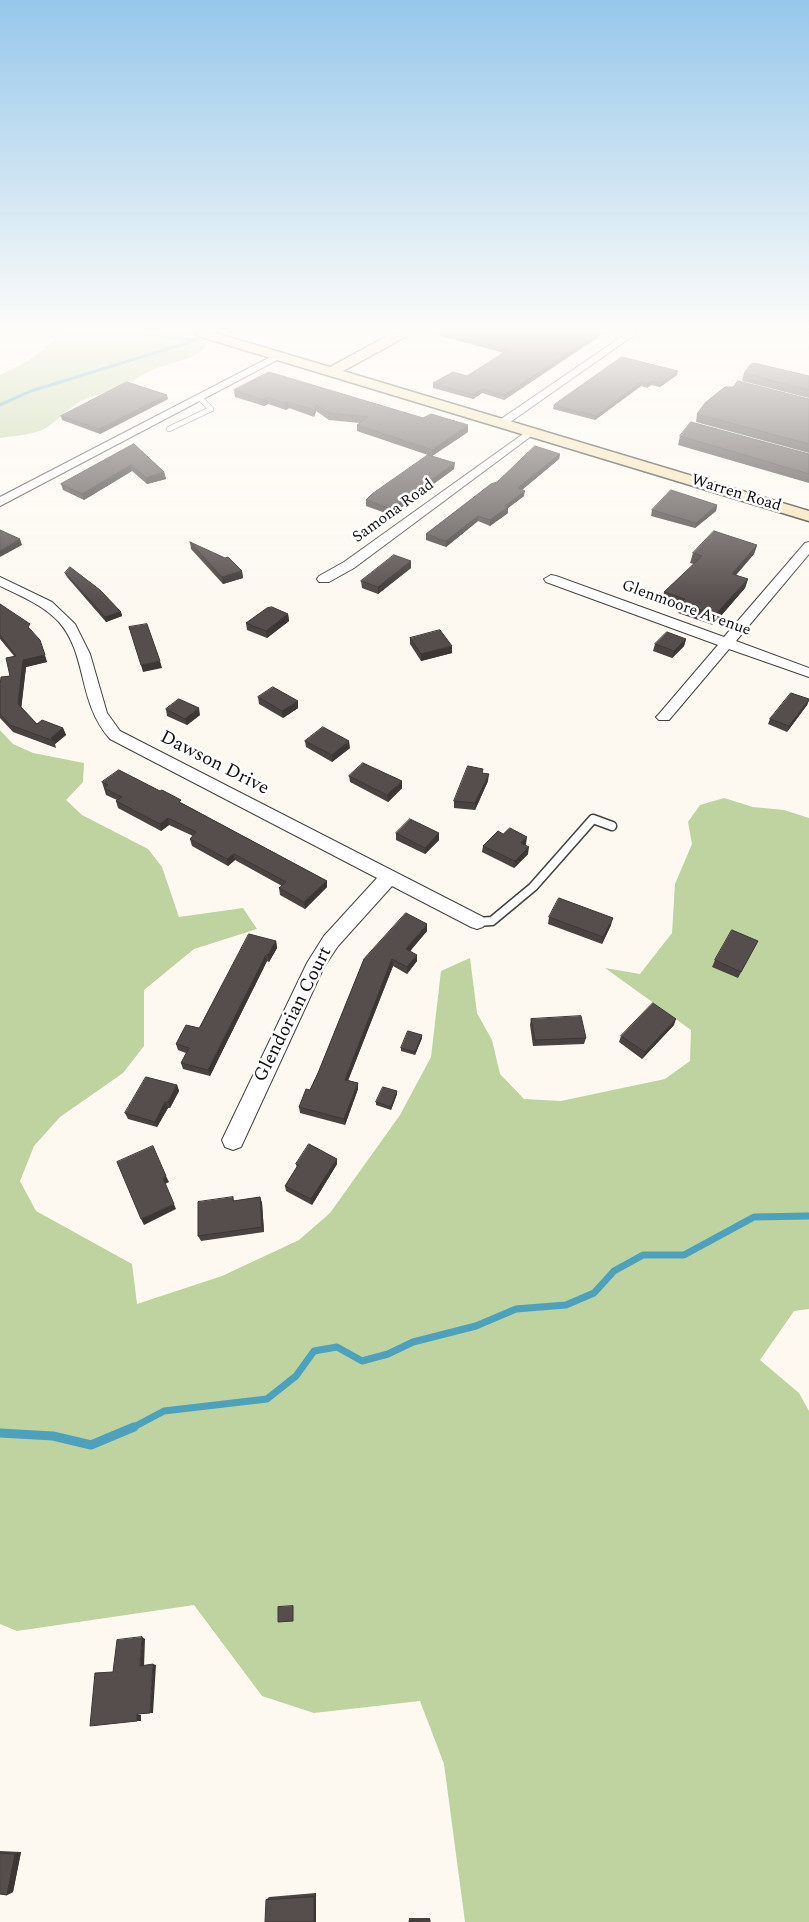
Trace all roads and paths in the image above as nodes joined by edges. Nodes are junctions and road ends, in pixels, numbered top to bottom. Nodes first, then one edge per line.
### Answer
1 (150, 423) edge
2 (182, 423) edge
3 (502, 423) edge
4 (169, 429) dead end
5 (530, 432) junction
6 (0, 502) edge
7 (809, 516) edge
8 (809, 546) edge
9 (324, 579) dead end
10 (551, 579) dead end
11 (0, 581) edge
12 (726, 642) junction
13 (809, 673) edge
14 (664, 717) dead end
15 (612, 826) dead end
16 (389, 877) junction
17 (477, 922) joint
18 (233, 1140) dead end

1 - 6 street
2 - 4 lane
3 - 5 street, Warren Road
5 - 7 street, Warren Road
5 - 9 street, Samona Road
8 - 12 street
10 - 12 street, Glenmoore Avenue
11 - 16 street, Dawson Drive
12 - 13 street, Glenmoore Avenue
12 - 14 street
15 - 17 lane
16 - 17 street, Dawson Drive
16 - 18 street, Glendorian Court

